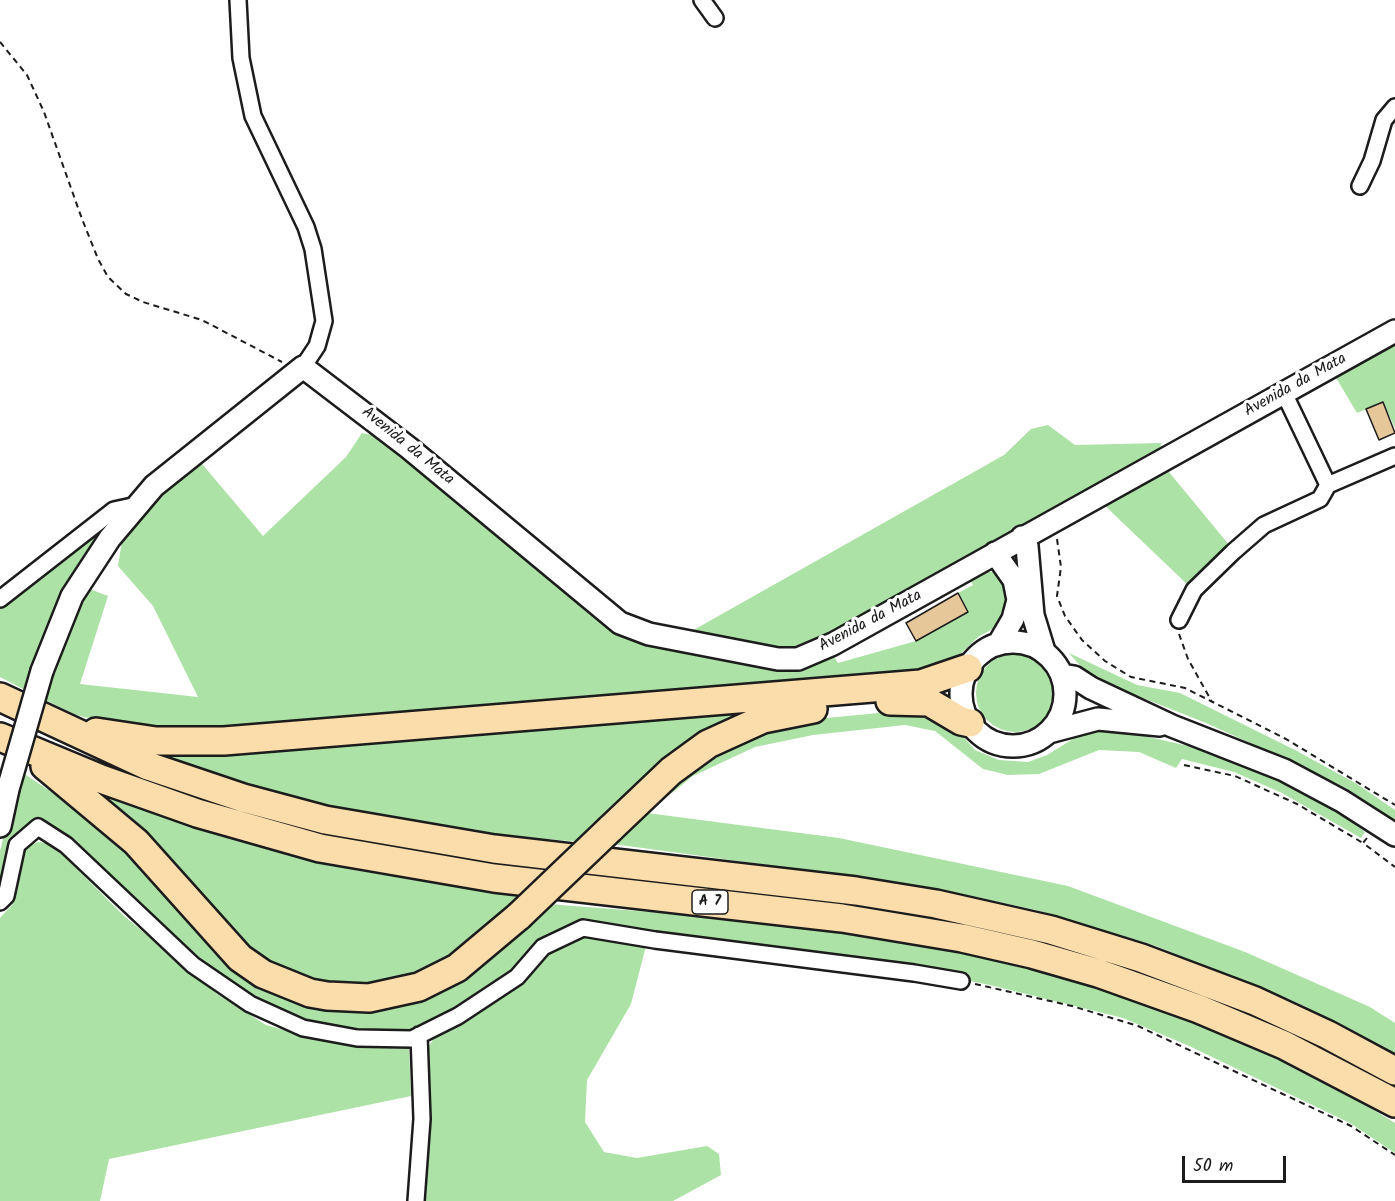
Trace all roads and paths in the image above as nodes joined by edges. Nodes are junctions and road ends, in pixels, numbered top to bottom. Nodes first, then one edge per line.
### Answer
1 (238, 0) edge
2 (702, 0) edge
3 (715, 18) dead end
4 (0, 42) edge
5 (1395, 107) edge
6 (1360, 186) dead end
7 (1395, 331) edge
8 (300, 369) junction
9 (1284, 393) junction
10 (1395, 456) edge
11 (1328, 485) junction
12 (137, 505) junction
13 (1049, 523) junction
14 (1022, 537) junction
15 (995, 553) junction
16 (0, 599) edge
17 (1179, 620) joint
18 (999, 643) junction
19 (1044, 651) junction
20 (968, 668) junction
21 (1062, 675) junction
22 (0, 697) edge
23 (1212, 702) junction
24 (42, 718) junction
25 (970, 723) junction
26 (1172, 726) junction
27 (1049, 732) junction
28 (6, 740) edge
29 (1184, 765) dead end
30 (1395, 805) edge
31 (0, 826) edge
32 (1386, 829) edge
33 (1363, 843) junction
34 (1395, 867) edge
35 (0, 902) edge
36 (961, 981) joint
37 (419, 1035) junction
38 (1395, 1071) edge
39 (1395, 1103) edge
40 (1395, 1155) edge
41 (416, 1201) edge

1 - 8 street
2 - 3 street
4 - 8 path
5 - 6 street
7 - 9 street, Avenida da Mata
8 - 12 street
8 - 15 street, Avenida da Mata
9 - 11 street
9 - 13 street, Avenida da Mata
10 - 11 street
11 - 17 street
12 - 16 street
12 - 31 street, bridge
13 - 14 street, Avenida da Mata
13 - 23 path
14 - 15 street, Avenida da Mata
14 - 19 street
15 - 18 street
17 - 23 path
18 - 19 street
18 - 20 street
19 - 21 street
20 - 24 highway
20 - 25 street
21 - 26 street
21 - 27 street
22 - 24 highway, A 7
23 - 30 path
24 - 38 highway, A 7
25 - 27 street
25 - 28 highway, bridge
26 - 27 street
26 - 32 street
28 - 39 highway, A 7
29 - 33 path
32 - 33 path
33 - 34 path
35 - 37 street
36 - 37 street
36 - 40 path
37 - 41 street

